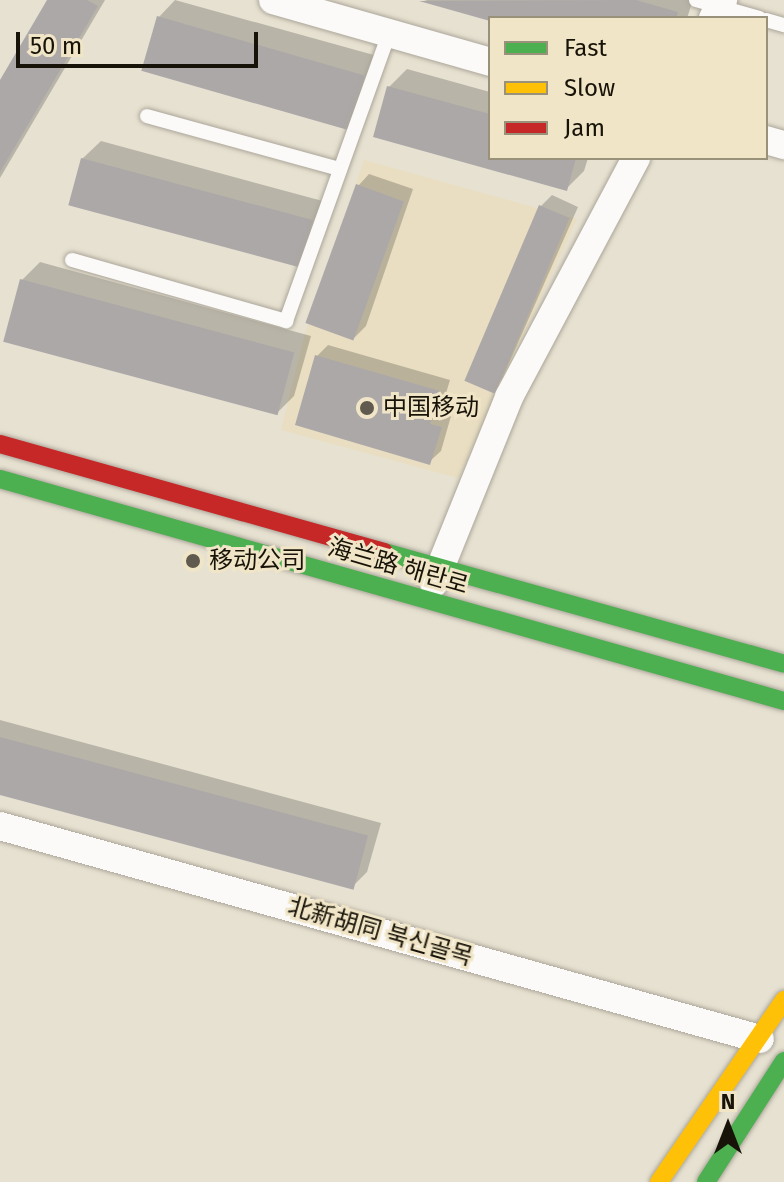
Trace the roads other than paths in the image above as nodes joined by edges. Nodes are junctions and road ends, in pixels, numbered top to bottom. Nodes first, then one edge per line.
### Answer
1 (273, 0) edge
2 (713, 6) edge
3 (751, 16) edge
4 (389, 33) junction
5 (488, 61) edge
6 (147, 116) dead end
7 (635, 160) edge
8 (340, 169) junction
9 (72, 260) dead end
10 (0, 444) edge
11 (0, 479) edge
12 (439, 567) junction
13 (428, 600) junction
14 (784, 664) edge
15 (784, 701) edge
16 (0, 826) edge
17 (784, 1000) edge
18 (760, 1039) junction
19 (784, 1061) edge
20 (659, 1182) edge
21 (706, 1182) edge

1 - 4 street
2 - 3 lane
4 - 5 street
4 - 8 lane
6 - 8 lane
7 - 12 street
8 - 9 lane
10 - 12 main road, 海兰路 해란로
11 - 13 main road, 海兰路 해란로
12 - 13 street
12 - 14 main road, 海兰路 해란로
13 - 15 main road, 海兰路 해란로
16 - 18 street, 北新胡同 북신골목
17 - 18 main road
18 - 20 main road
19 - 21 main road

